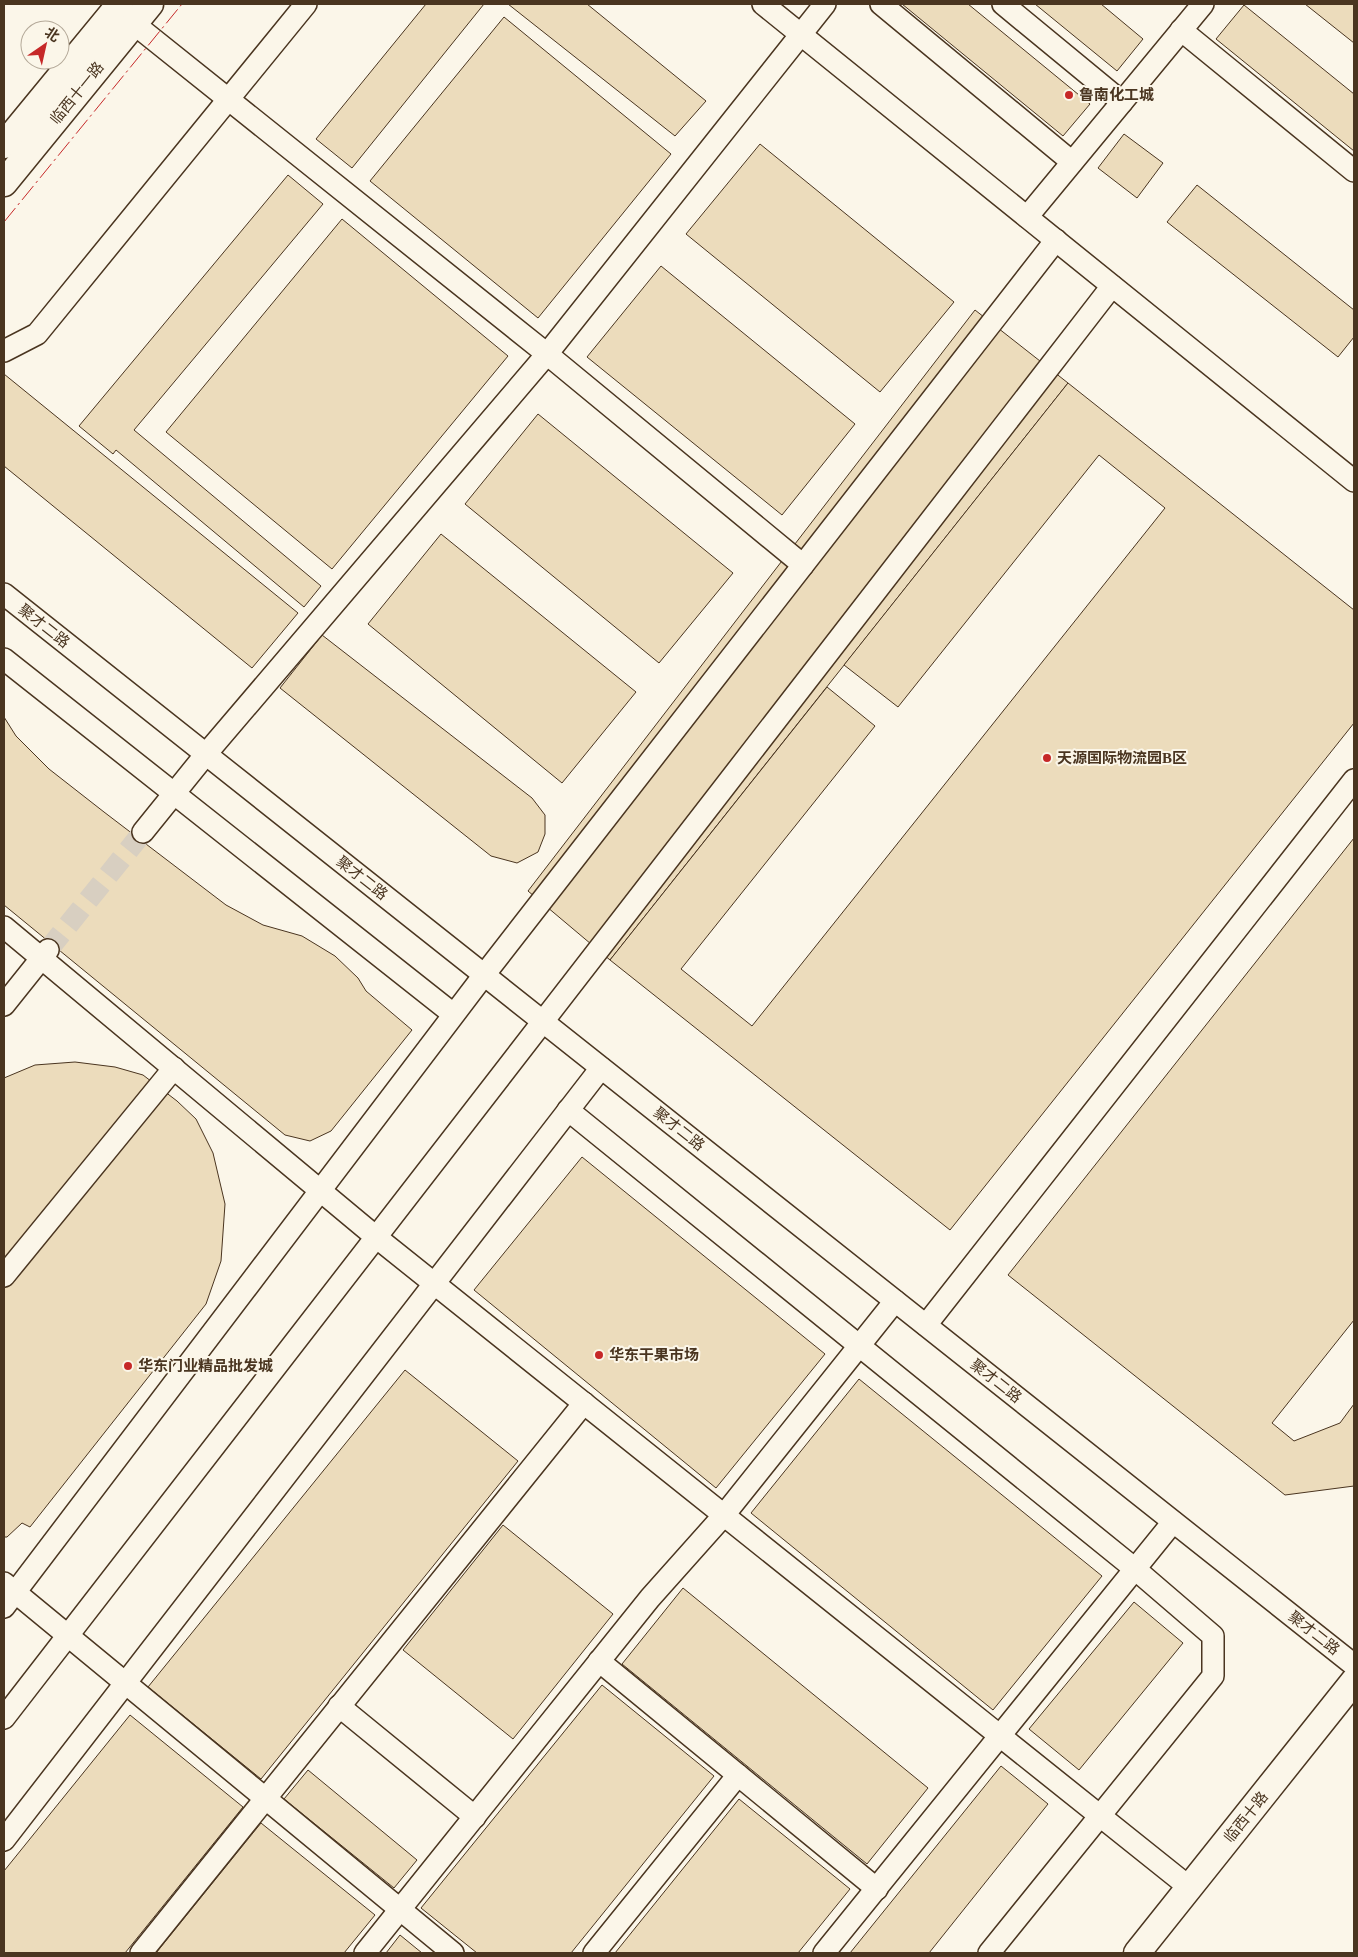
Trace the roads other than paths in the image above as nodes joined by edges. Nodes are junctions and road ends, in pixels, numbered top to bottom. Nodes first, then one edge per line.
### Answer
1 (306, 4) edge
2 (763, 4) edge
3 (825, 4) edge
4 (881, 4) edge
5 (1004, 4) edge
6 (1203, 4) edge
7 (134, 10) edge
8 (1181, 30) junction
9 (800, 34) junction
10 (228, 100) junction
11 (1122, 102) junction
12 (4, 145) edge
13 (1072, 162) junction
14 (1354, 171) edge
15 (4, 183) edge
16 (1027, 217) junction
17 (1056, 240) junction
18 (1112, 286) junction
19 (4, 351) edge
20 (547, 354) junction
21 (1354, 481) edge
22 (802, 566) junction
23 (4, 594) edge
24 (4, 659) edge
25 (206, 754) junction
26 (1354, 780) edge
27 (174, 793) junction
28 (143, 832) tunnel mouth
29 (4, 927) edge
30 (45, 954) junction
31 (484, 975) junction
32 (4, 1005) edge
33 (453, 1014) junction
34 (542, 1021) junction
35 (174, 1068) junction
36 (601, 1068) junction
37 (568, 1110) junction
38 (319, 1190) junction
39 (376, 1237) junction
40 (4, 1276) edge
41 (434, 1283) junction
42 (895, 1301) junction
43 (926, 1326) junction
44 (860, 1346) junction
45 (584, 1403) junction
46 (724, 1515) junction
47 (1173, 1522) junction
48 (1135, 1569) junction
49 (8, 1594) edge
50 (67, 1636) junction
51 (599, 1661) junction
52 (1354, 1665) edge
53 (1354, 1681) edge
54 (124, 1683) junction
55 (339, 1706) junction
56 (4, 1718) edge
57 (1000, 1736) junction
58 (738, 1775) junction
59 (264, 1798) junction
60 (1099, 1815) junction
61 (475, 1817) junction
62 (4, 1840) edge
63 (1189, 1888) junction
64 (876, 1889) junction
65 (400, 1910) junction
66 (141, 1953) edge
67 (366, 1953) edge
68 (453, 1953) edge
69 (594, 1953) edge
70 (824, 1953) edge
71 (989, 1953) edge
72 (1137, 1953) edge

1 - 10 street
2 - 9 street
3 - 9 street
4 - 13 street
5 - 11 street
6 - 8 street
7 - 10 street
7 - 12 main road, 临西十一路
7 - 15 main road, 临西十一路
8 - 11 street
8 - 14 street
9 - 16 street
9 - 20 street
10 - 19 street
10 - 20 street
11 - 13 street
13 - 16 street
16 - 17 street
17 - 18 street
17 - 22 street
18 - 21 street
18 - 34 street
20 - 22 street
20 - 25 street
22 - 31 street
23 - 25 street, 聚才二路
24 - 27 street
25 - 27 street
25 - 31 street, 聚才二路
26 - 43 street
27 - 28 street
27 - 33 street
29 - 30 street
30 - 32 street
30 - 35 street
31 - 33 street
31 - 34 street, 聚才二路
33 - 38 street
34 - 36 street, 聚才二路
34 - 39 street
35 - 38 street
35 - 40 street
36 - 37 street
36 - 42 street, 聚才二路
37 - 41 street
37 - 44 street
38 - 39 street
38 - 49 street
39 - 41 street
39 - 50 street
41 - 45 street
41 - 54 street
42 - 43 street, 聚才二路
42 - 44 street
43 - 47 street, 聚才二路
44 - 46 street
44 - 48 street
45 - 46 street
45 - 55 street
46 - 51 street
46 - 57 street
47 - 48 street
47 - 52 street, 聚才二路
48 - 57 street
48 - 60 street
49 - 50 street
50 - 54 street
50 - 56 street
51 - 58 street
51 - 61 street
53 - 63 main road, 临西十路
54 - 59 street
54 - 62 street
55 - 59 street
55 - 61 street
57 - 60 street
57 - 64 street
58 - 64 street
58 - 69 street
59 - 65 street
59 - 66 street
60 - 63 street
60 - 71 street
61 - 65 street
63 - 72 main road, 临西十路
64 - 70 street
65 - 67 street
65 - 68 street

